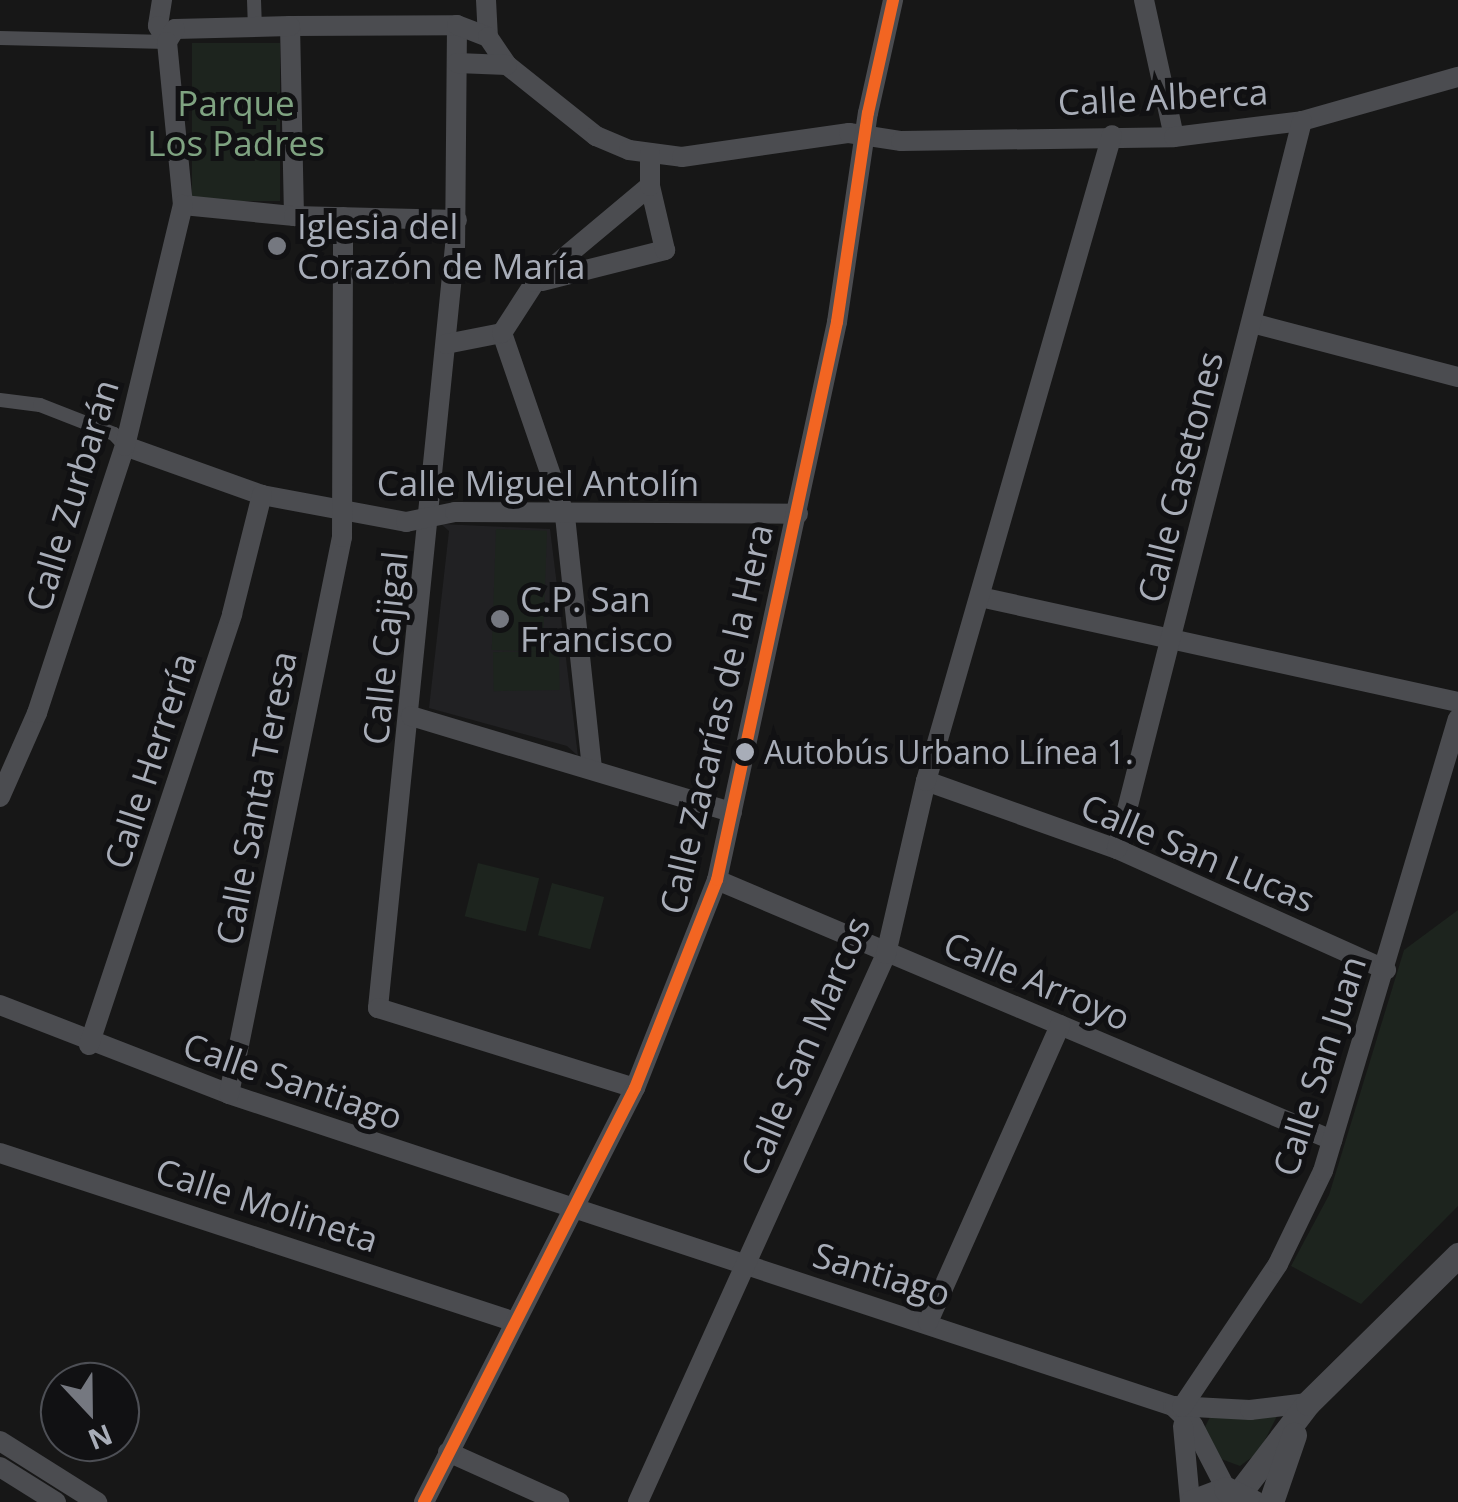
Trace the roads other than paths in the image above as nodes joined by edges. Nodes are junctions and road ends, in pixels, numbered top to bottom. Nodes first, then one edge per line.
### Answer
1 (162, 0) edge
2 (254, 0) edge
3 (486, 0) edge
4 (893, 0) edge
5 (1144, 0) edge
6 (457, 25) junction
7 (290, 26) junction
8 (255, 27) junction
9 (0, 38) edge
10 (488, 38) junction
11 (166, 42) junction
12 (457, 63) junction
13 (507, 65) junction
14 (1458, 77) edge
15 (1302, 120) junction
16 (868, 134) junction
17 (1112, 135) junction
18 (1174, 137) junction
19 (650, 154) junction
20 (650, 186) junction
21 (183, 205) junction
22 (294, 216) junction
23 (343, 217) junction
24 (457, 220) junction
25 (535, 282) junction
26 (1252, 324) junction
27 (502, 332) junction
28 (446, 344) junction
29 (1458, 377) edge
30 (0, 400) edge
31 (125, 446) junction
32 (262, 496) junction
33 (342, 514) junction
34 (798, 514) junction
35 (564, 516) junction
36 (430, 518) junction
37 (980, 597) junction
38 (1174, 640) junction
39 (1458, 702) edge
40 (411, 716) junction
41 (1458, 719) edge
42 (592, 769) junction
43 (926, 781) junction
44 (0, 797) edge
45 (732, 812) junction
46 (1117, 849) junction
47 (717, 880) junction
48 (886, 954) junction
49 (1386, 970) junction
50 (0, 1005) edge
51 (1060, 1025) junction
52 (88, 1045) junction
53 (635, 1088) junction
54 (229, 1094) junction
55 (1332, 1140) junction
56 (0, 1153) edge
57 (569, 1210) junction
58 (1458, 1255) edge
59 (746, 1266) junction
60 (512, 1321) junction
61 (928, 1322) junction
62 (1308, 1402) junction
63 (1178, 1406) junction
64 (0, 1441) edge
65 (448, 1452) junction
66 (0, 1467) edge
67 (1240, 1494) edge
68 (56, 1502) edge
69 (97, 1502) edge
70 (424, 1502) edge
71 (558, 1502) edge
72 (638, 1502) edge
73 (1191, 1502) edge
74 (1271, 1502) edge

1 - 11 street, Calle Zurbarán
2 - 8 street
3 - 10 street
4 - 16 street, Calle Zacarías de la Hera
5 - 18 street
6 - 7 street
6 - 10 street
6 - 12 street, Calle Cajigal
7 - 8 street
7 - 22 street
8 - 11 street
9 - 11 street
10 - 13 street, Calle Alberca
11 - 21 street, Calle Zurbarán
12 - 13 street
12 - 24 street, Calle Cajigal
13 - 19 street, Calle Alberca
14 - 15 street, Calle Alberca
15 - 18 street, Calle Alberca
15 - 26 street, Calle Casetones
16 - 17 street, Calle Alberca
16 - 19 street, Calle Alberca
16 - 34 street, Calle Zacarías de la Hera
17 - 18 street, Calle Alberca
17 - 37 street, Calle San Marcos
19 - 20 street
20 - 25 street
20 - 25 street
21 - 22 street
21 - 31 street, Calle Zurbarán
22 - 23 street
23 - 24 street
23 - 33 street, Calle Santa Teresa
24 - 28 street, Calle Cajigal
25 - 27 street
26 - 29 street
26 - 38 street, Calle Casetones
27 - 28 street
27 - 35 street
28 - 36 street, Calle Cajigal
30 - 31 street, Calle Miguel Antolín
31 - 32 street, Calle Miguel Antolín
31 - 44 street, Calle Zurbarán
32 - 33 street, Calle Miguel Antolín
32 - 52 street, Calle Herrería
33 - 36 street, Calle Miguel Antolín
33 - 54 street, Calle Santa Teresa
34 - 35 street, Calle Miguel Antolín
34 - 45 street, Calle Zacarías de la Hera
35 - 36 street, Calle Miguel Antolín
35 - 42 street
36 - 40 street, Calle Cajigal
37 - 38 street
37 - 43 street, Calle San Marcos
38 - 39 street
38 - 46 street, Calle Casetones
40 - 42 street
40 - 53 street, Calle Cajigal
41 - 49 street, Calle San Juan
42 - 45 street
43 - 46 street, Calle San Lucas
43 - 48 street, Calle San Marcos
45 - 47 street, Calle Zacarías de la Hera
46 - 49 street, Calle San Lucas
47 - 48 street, Calle Arroyo
47 - 53 street, Calle Zacarías de la Hera
48 - 51 street, Calle Arroyo
48 - 59 street, Calle San Marcos
49 - 55 street, Calle San Juan
50 - 52 street, Calle Santiago
51 - 55 street, Calle Arroyo
51 - 61 street
52 - 54 street, Calle Santiago
53 - 57 street, Calle Zacarías de la Hera
54 - 57 street, Calle Santiago
55 - 63 street, Calle San Juan
56 - 60 street, Calle Molineta
57 - 59 street, Santiago
57 - 60 street, Calle Zacarías de la Hera
58 - 62 street
59 - 61 street, Santiago
59 - 72 street, Calle San Marcos
60 - 65 street, Calle Zacarías de la Hera
61 - 63 street, Santiago
62 - 63 street, Santiago
62 - 67 street
62 - 74 street
63 - 67 street
63 - 73 street
64 - 69 street
65 - 70 street, Calle Zacarías de la Hera
65 - 71 street
66 - 68 street
67 - 73 street

